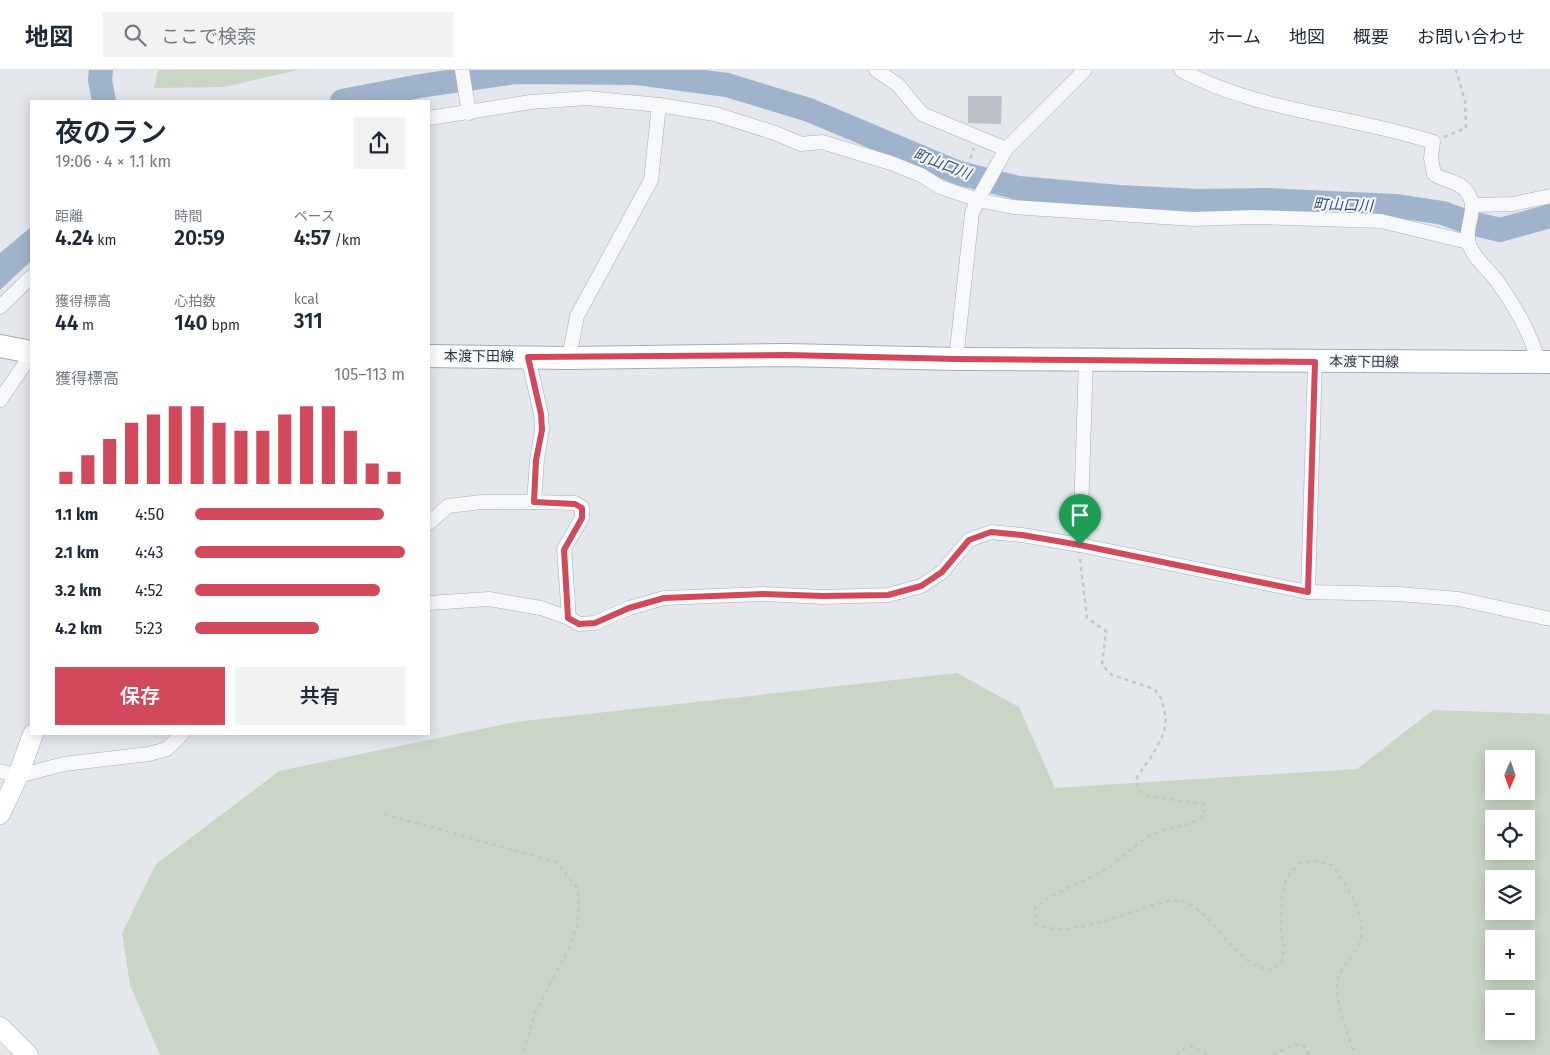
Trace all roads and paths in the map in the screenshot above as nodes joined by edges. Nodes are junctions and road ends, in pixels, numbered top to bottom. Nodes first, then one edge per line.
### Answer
1 (462, 70) edge
2 (876, 70) edge
3 (1085, 70) edge
4 (1181, 70) edge
5 (1456, 70) edge
6 (659, 105) junction
7 (468, 109) junction
8 (430, 118) edge
9 (1432, 142) junction
10 (1006, 149) junction
11 (973, 150) dead end
12 (960, 188) dead end
13 (1550, 196) edge
14 (979, 197) junction
15 (1473, 208) junction
16 (1468, 239) junction
17 (30, 278) edge
18 (0, 307) edge
19 (0, 346) edge
20 (30, 352) edge
21 (430, 356) edge
22 (30, 357) edge
23 (528, 357) junction
24 (569, 358) junction
25 (956, 359) junction
26 (1086, 359) junction
27 (1315, 362) junction
28 (1545, 363) edge
29 (0, 400) edge
30 (534, 502) junction
31 (430, 522) edge
32 (1080, 545) junction
33 (1308, 592) junction
34 (430, 603) edge
35 (568, 618) junction
36 (1550, 619) edge
37 (32, 735) edge
38 (181, 735) edge
39 (9, 774) edge
40 (0, 814) edge
41 (384, 814) dead end
42 (0, 1027) edge
43 (28, 1055) edge
44 (523, 1055) edge
45 (1176, 1055) edge
46 (1208, 1055) edge
47 (1273, 1055) edge
48 (1310, 1055) edge
49 (1354, 1055) edge

1 - 7 street
2 - 10 street
3 - 10 street
4 - 9 street
5 - 9 path
6 - 7 street
6 - 14 street
6 - 24 street
7 - 8 street
9 - 15 street
10 - 14 street
11 - 12 path
13 - 15 street
14 - 16 street
14 - 25 street
15 - 16 street
16 - 28 street
17 - 18 street
19 - 20 main road
21 - 23 main road, 本渡下田線
22 - 29 street
23 - 24 main road, 本渡下田線
23 - 30 street
24 - 25 main road, 本渡下田線
25 - 26 main road, 本渡下田線
26 - 27 main road, 本渡下田線
26 - 32 street
27 - 28 main road, 本渡下田線
27 - 33 street
30 - 31 street
30 - 35 street
32 - 33 street
32 - 35 street
32 - 49 path
33 - 36 street
34 - 35 street
37 - 39 street
38 - 39 street
39 - 40 street
41 - 44 path
42 - 43 street
45 - 46 path
47 - 48 path

